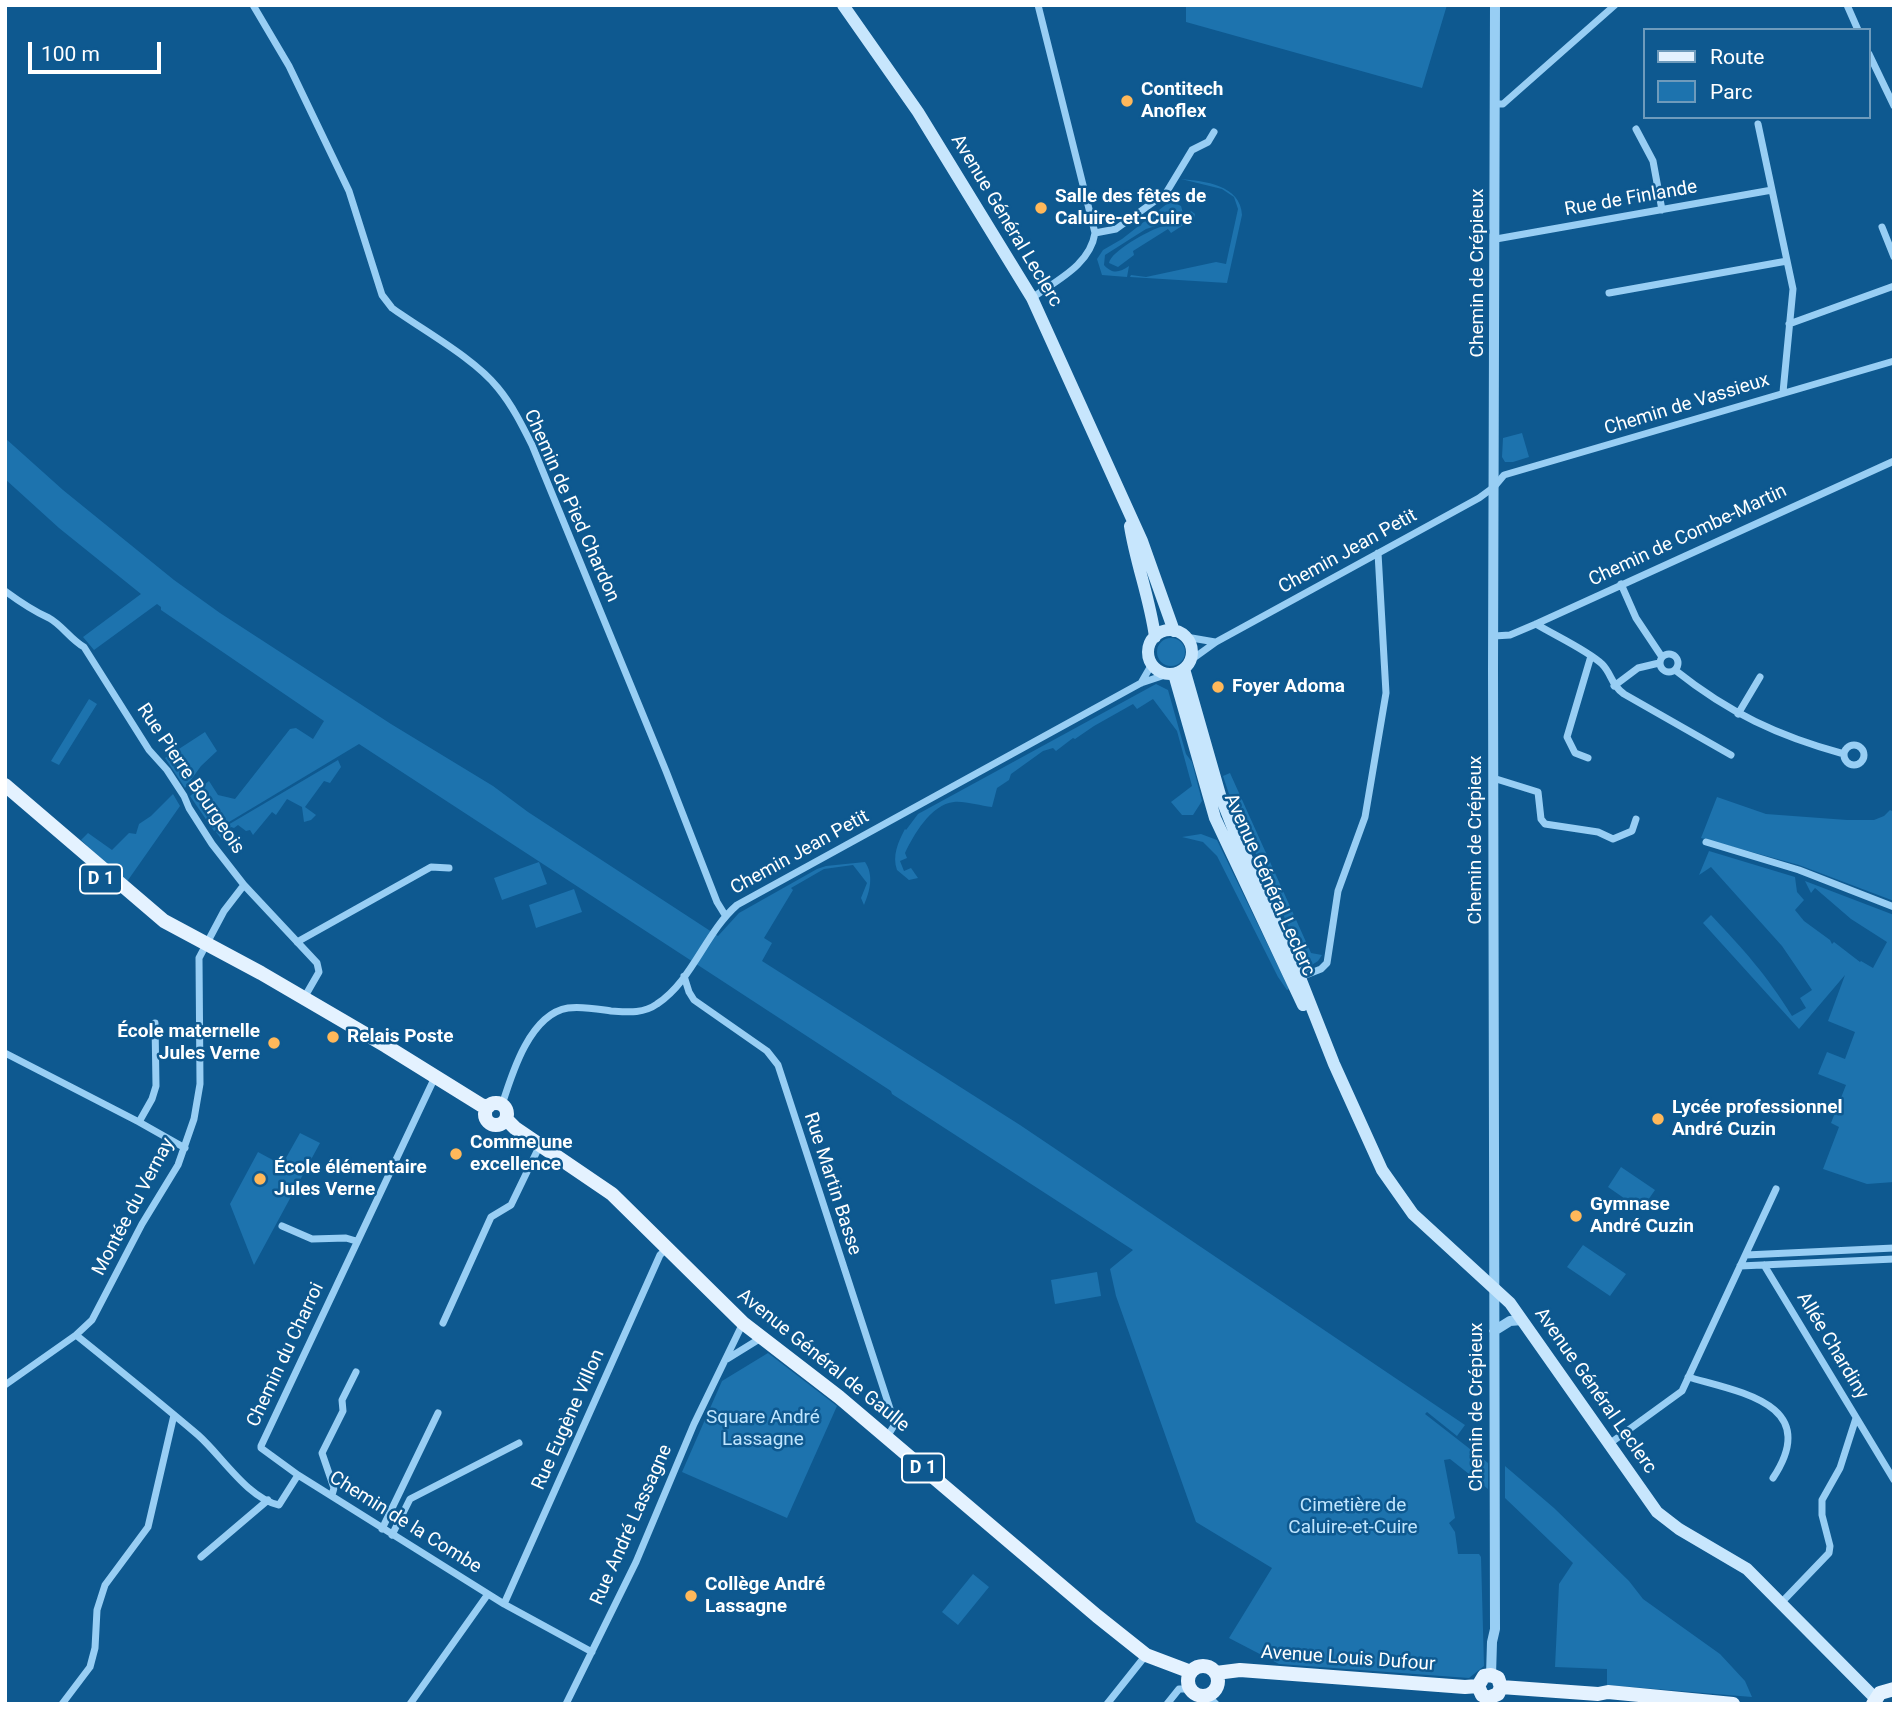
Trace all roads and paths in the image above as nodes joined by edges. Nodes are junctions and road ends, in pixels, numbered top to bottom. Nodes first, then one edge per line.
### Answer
1 (253, 5) edge
2 (843, 5) edge
3 (1038, 5) edge
4 (1496, 5) edge
5 (1615, 5) edge
6 (1847, 5) edge
7 (1857, 28) edge
8 (1871, 58) edge
9 (1495, 104) junction
10 (1894, 106) edge
11 (1758, 124) dead end
12 (1636, 129) dead end
13 (1214, 132) dead end
14 (1772, 190) junction
15 (1662, 210) junction
16 (1882, 227) dead end
17 (1095, 233) junction
18 (1496, 239) junction
19 (1894, 257) edge
20 (1787, 261) junction
21 (1894, 285) edge
22 (1609, 293) dead end
23 (1032, 298) junction
24 (1789, 324) junction
25 (1894, 361) edge
26 (1783, 392) junction
27 (1894, 461) edge
28 (1494, 486) junction
29 (1127, 509) junction
30 (1378, 553) junction
31 (1621, 584) junction
32 (5, 591) edge
33 (1536, 624) junction
34 (1180, 634) junction
35 (1494, 636) junction
36 (1155, 637) junction
37 (1216, 642) junction
38 (1591, 656) junction
39 (1661, 660) junction
40 (1152, 664) junction
41 (1179, 669) junction
42 (1675, 670) junction
43 (1760, 677) dead end
44 (1141, 683) junction
45 (1614, 687) junction
46 (1738, 714) junction
47 (1844, 754) dead end
48 (1731, 755) dead end
49 (1588, 758) dead end
50 (1493, 778) junction
51 (5, 785) edge
52 (5, 796) edge
53 (1636, 819) dead end
54 (1706, 842) dead end
55 (449, 868) dead end
56 (244, 885) junction
57 (1894, 906) edge
58 (725, 915) junction
59 (297, 942) junction
60 (204, 949) junction
61 (684, 976) junction
62 (1296, 979) junction
63 (303, 999) junction
64 (155, 1023) dead end
65 (5, 1053) edge
66 (435, 1077) junction
67 (499, 1110) junction
68 (139, 1122) junction
69 (540, 1145) junction
70 (185, 1148) junction
71 (1776, 1189) dead end
72 (282, 1226) dead end
73 (356, 1241) junction
74 (1894, 1248) edge
75 (666, 1249) junction
76 (1746, 1255) junction
77 (1894, 1259) edge
78 (1764, 1265) junction
79 (1740, 1266) junction
80 (1494, 1289) junction
81 (1522, 1320) junction
82 (443, 1323) dead end
83 (743, 1323) junction
84 (1494, 1331) junction
85 (76, 1335) junction
86 (761, 1338) junction
87 (726, 1359) junction
88 (356, 1372) dead end
89 (1688, 1377) junction
90 (5, 1385) edge
91 (438, 1413) dead end
92 (174, 1415) junction
93 (1856, 1418) junction
94 (887, 1437) junction
95 (519, 1443) dead end
96 (1609, 1444) junction
97 (298, 1475) junction
98 (1773, 1478) dead end
99 (1894, 1480) edge
100 (332, 1496) junction
101 (268, 1500) junction
102 (382, 1529) junction
103 (392, 1535) junction
104 (201, 1557) dead end
105 (488, 1594) junction
106 (1781, 1603) junction
107 (504, 1604) junction
108 (592, 1652) junction
109 (1146, 1655) junction
110 (1191, 1672) junction
111 (1216, 1673) junction
112 (1491, 1675) junction
113 (1478, 1686) junction
114 (1191, 1689) junction
115 (1893, 1689) edge
116 (1495, 1696) edge
117 (1601, 1698) edge
118 (1212, 1699) edge
119 (1874, 1701) edge
120 (1720, 1703) edge
121 (62, 1704) edge
122 (410, 1704) edge
123 (566, 1704) edge
124 (1107, 1704) edge
125 (1167, 1704) edge
126 (1620, 1704) edge
127 (1703, 1704) edge
128 (1733, 1704) edge

1 - 58 street, Chemin de Pied Chardon
2 - 23 main road, Avenue Général Leclerc
3 - 17 street
4 - 9 street, Chemin de Crépieux
5 - 9 street
6 - 7 street
8 - 10 street
9 - 18 street, Chemin de Crépieux
11 - 14 street
12 - 15 street
13 - 17 street
14 - 15 street, Rue de Finlande
14 - 20 street
15 - 18 street, Rue de Finlande
16 - 19 street
17 - 23 street
18 - 28 street, Chemin de Crépieux
20 - 22 street
20 - 24 street
21 - 24 street
23 - 29 main road, Avenue Général Leclerc
24 - 26 street
25 - 26 street, Chemin de Vassieux
26 - 28 street, Chemin de Vassieux
27 - 31 street, Chemin de Combe-Martin
28 - 30 street, Chemin Jean Petit
28 - 35 street, Chemin de Crépieux
29 - 34 main road, Avenue Général Leclerc
29 - 36 main road, Avenue Général Leclerc
30 - 37 street, Chemin Jean Petit
30 - 62 street
31 - 33 street, Chemin de Combe-Martin
31 - 39 street
32 - 56 street, Rue Pierre Bourgeois
33 - 35 street, Chemin de Combe-Martin
33 - 38 street
34 - 36 main road
34 - 37 street
34 - 41 main road
35 - 50 street, Chemin de Crépieux
36 - 40 main road
37 - 41 street, Chemin Jean Petit
38 - 45 street
38 - 49 street
39 - 42 street
39 - 42 street
39 - 45 street
40 - 41 main road
40 - 44 street
41 - 44 street, Chemin Jean Petit
41 - 62 main road, Avenue Général Leclerc
42 - 46 street
43 - 46 street
44 - 58 street, Chemin Jean Petit
45 - 48 street
46 - 47 street
50 - 53 street
50 - 80 street, Chemin de Crépieux
51 - 60 main road, Avenue Général de Gaulle / D 1
52 - 60 main road, Avenue Général de Gaulle / D 1
54 - 57 street
55 - 59 street
56 - 59 street, Rue Pierre Bourgeois
56 - 60 street, Montée du Vernay
58 - 61 street, Chemin Jean Petit
59 - 63 street, Rue Pierre Bourgeois
60 - 63 main road, Avenue Général de Gaulle / D 1
60 - 70 street, Montée du Vernay
61 - 67 street, Chemin Jean Petit
61 - 94 street, Rue Martin Basse
62 - 80 main road, Avenue Général Leclerc
63 - 66 main road, Avenue Général de Gaulle / D 1
64 - 68 street
65 - 68 street
66 - 67 main road, Avenue Général de Gaulle / D 1
66 - 73 street, Chemin du Charroi
67 - 69 main road, Avenue Général de Gaulle / D 1
68 - 70 street
69 - 75 main road, Avenue Général de Gaulle / D 1
69 - 82 street
70 - 85 street, Montée du Vernay
71 - 76 street
72 - 73 street
73 - 97 street, Chemin du Charroi
74 - 76 street
75 - 83 main road, Avenue Général de Gaulle / D 1
75 - 107 street, Rue Eugène Villon
76 - 79 street
77 - 78 street
78 - 79 street
78 - 93 street, Allée Chardiny
79 - 89 street
80 - 81 main road, Avenue Général Leclerc
80 - 84 street, Chemin de Crépieux
81 - 84 street
81 - 96 main road, Avenue Général Leclerc
83 - 86 main road, Avenue Général de Gaulle / D 1
83 - 87 street, Rue André Lassagne
84 - 112 street, Chemin de Crépieux
85 - 90 street, Montée du Vernay
85 - 92 street
86 - 87 street
86 - 94 main road, Avenue Général de Gaulle / D 1
87 - 108 street, Rue André Lassagne
88 - 100 street
89 - 96 street
89 - 98 street
91 - 102 street
92 - 101 street
92 - 121 street
93 - 99 street, Allée Chardiny
93 - 106 street
94 - 109 main road, Avenue Général de Gaulle / D 1
95 - 103 street
96 - 106 main road, Avenue Général Leclerc
97 - 100 street, Chemin de la Combe
97 - 101 street
100 - 102 street, Chemin de la Combe
101 - 104 street
102 - 103 street, Chemin de la Combe
103 - 105 street, Chemin de la Combe
105 - 107 street
105 - 122 street, Chemin de la Combe
106 - 119 main road, Avenue Général Leclerc
107 - 108 street
108 - 123 street, Rue André Lassagne
109 - 110 main road, Avenue Général de Gaulle / D 1
109 - 124 street
110 - 111 main road
110 - 114 main road
111 - 113 main road, Avenue Louis Dufour
111 - 118 main road
112 - 113 main road
112 - 116 main road
113 - 116 main road
114 - 118 main road
114 - 125 street
115 - 119 main road
116 - 117 main road
117 - 120 main road
117 - 126 main road
120 - 127 main road
120 - 128 main road

